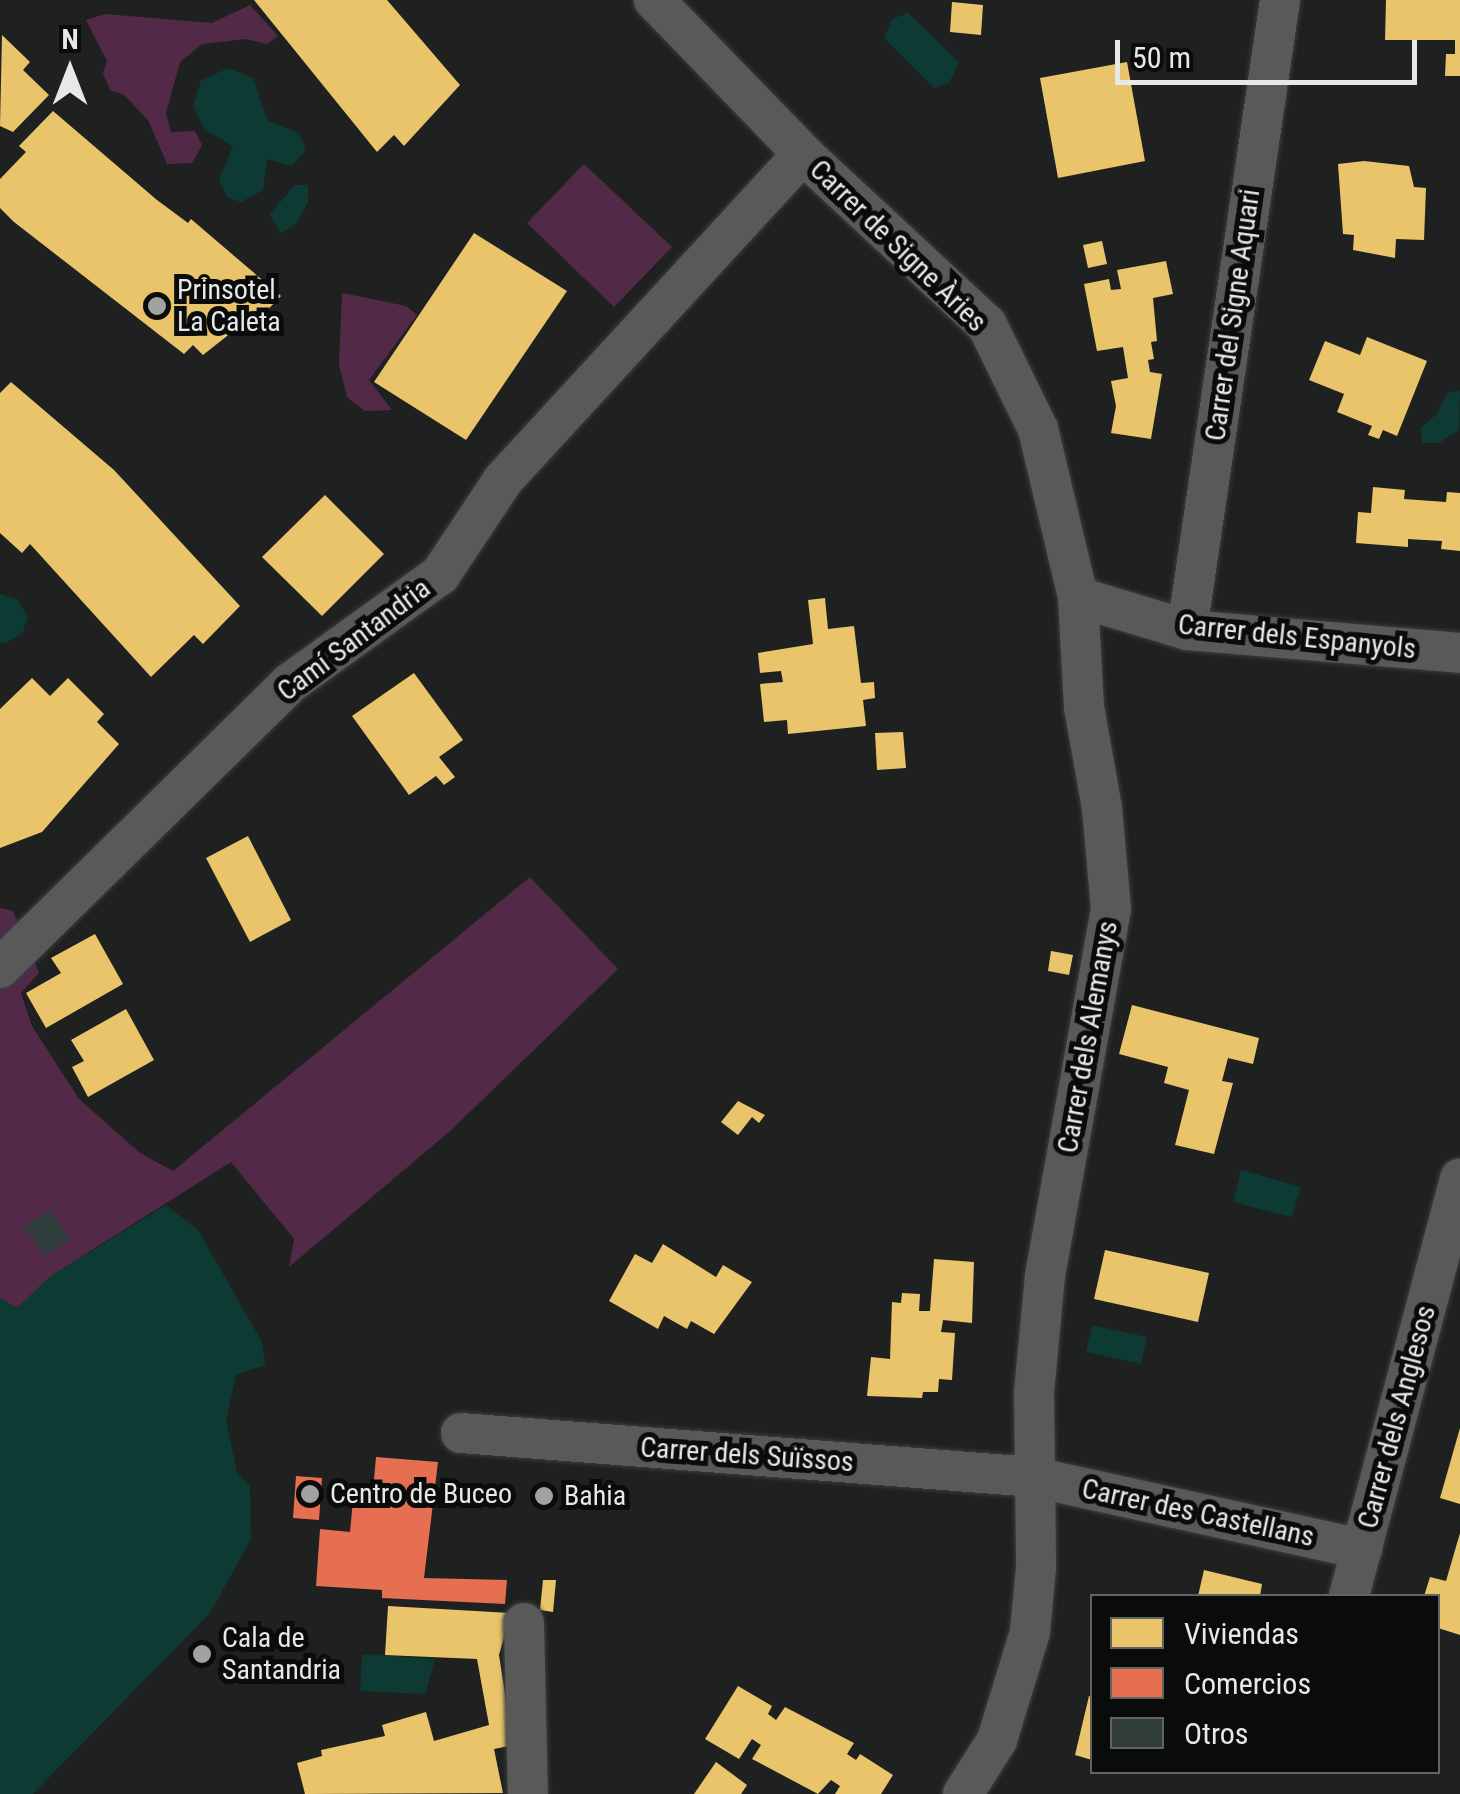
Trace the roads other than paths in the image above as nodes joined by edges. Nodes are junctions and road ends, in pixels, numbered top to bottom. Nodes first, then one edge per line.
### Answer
1 (654, 0) edge
2 (1280, 0) edge
3 (803, 154) junction
4 (1078, 597) junction
5 (1186, 630) junction
6 (1460, 653) edge
7 (0, 968) edge
8 (1460, 1179) edge
9 (461, 1433) dead end
10 (1034, 1477) junction
11 (1362, 1549) junction
12 (1350, 1594) edge
13 (524, 1623) dead end
14 (528, 1794) edge
15 (962, 1794) edge

1 - 3 street, Carrer de Signe Àries
2 - 5 street, Carrer del Signe Aquari
3 - 4 street, Carrer de Signe Àries
3 - 7 street, Camí Santandria
4 - 5 street, Carrer dels Espanyols
4 - 10 street, Carrer dels Alemanys
5 - 6 street, Carrer dels Espanyols
8 - 11 street, Carrer dels Anglesos
9 - 10 street, Carrer dels Suïssos
10 - 11 street, Carrer des Castellans
10 - 15 street, Carrer dels Alemanys
11 - 12 street, Carrer dels Anglesos
13 - 14 street

